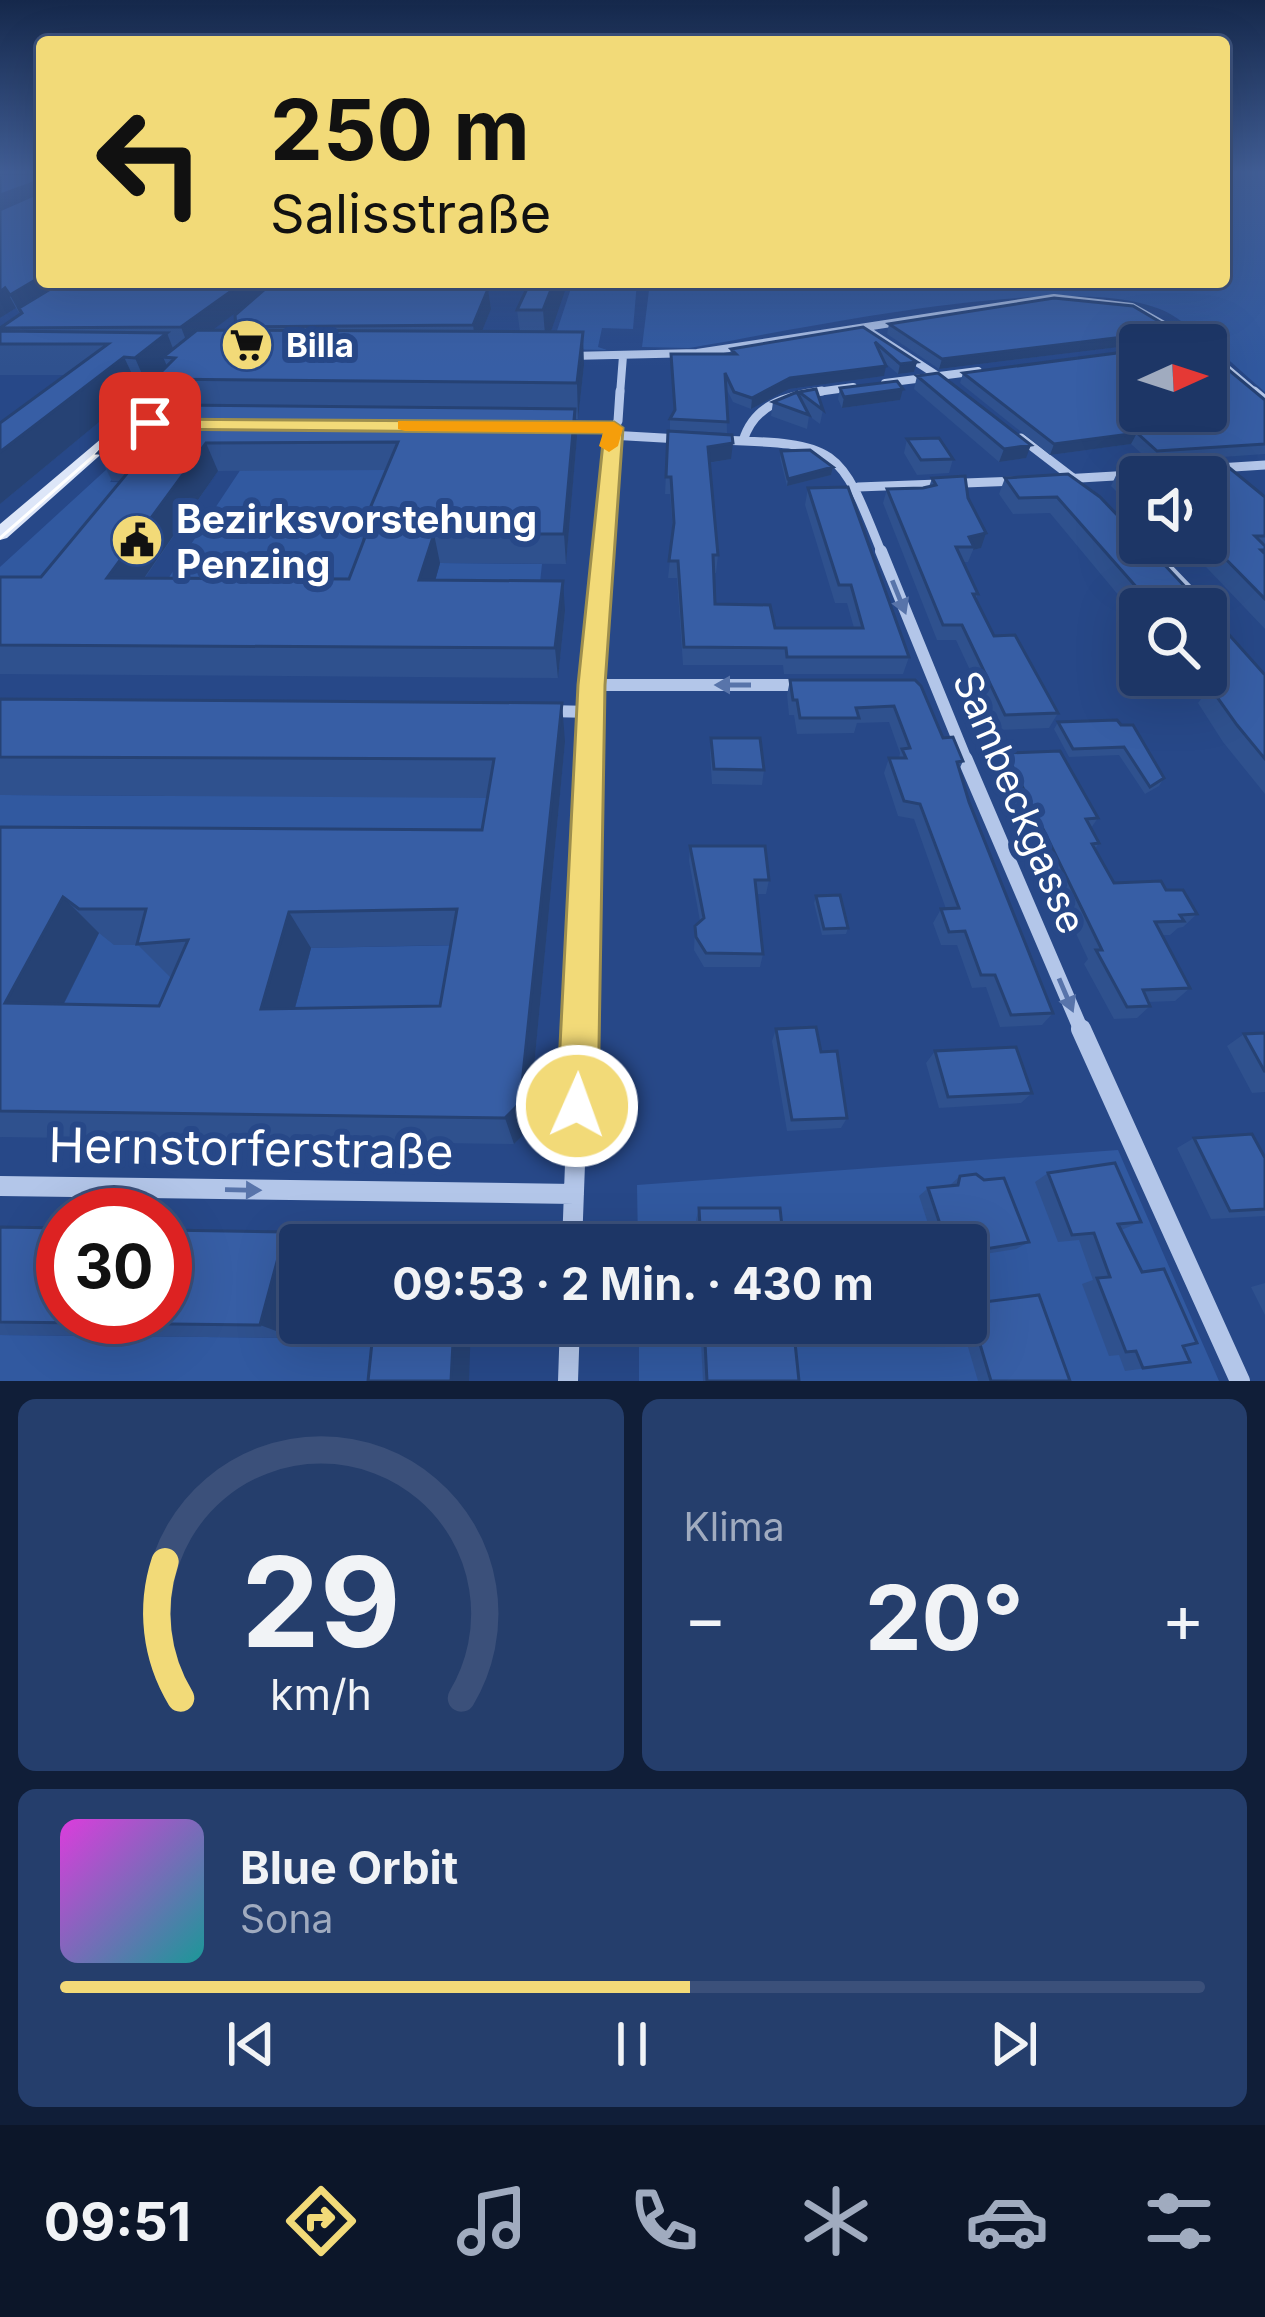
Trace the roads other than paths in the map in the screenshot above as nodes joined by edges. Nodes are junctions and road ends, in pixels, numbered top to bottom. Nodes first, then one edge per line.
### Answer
1 (1170, 324) edge
2 (863, 327) junction
3 (559, 356) edge
4 (623, 356) junction
5 (202, 358) edge
6 (1227, 369) edge
7 (983, 370) edge
8 (939, 376) junction
9 (956, 389) edge
10 (1265, 400) edge
11 (126, 423) junction
12 (150, 423) edge
13 (543, 427) edge
14 (1007, 428) edge
15 (612, 432) junction
16 (743, 441) junction
17 (1265, 465) edge
18 (1227, 468) edge
19 (1119, 476) edge
20 (1075, 479) junction
21 (1053, 480) edge
22 (1032, 481) edge
23 (858, 487) junction
24 (1091, 494) edge
25 (0, 534) edge
26 (1162, 564) edge
27 (1230, 637) edge
28 (592, 685) junction
29 (820, 685) edge
30 (911, 685) edge
31 (934, 685) junction
32 (524, 711) edge
33 (593, 712) junction
34 (0, 1186) edge
35 (574, 1194) junction
36 (573, 1224) edge
37 (569, 1344) edge
38 (568, 1381) edge
39 (1240, 1381) edge

1 - 2 street
2 - 4 street
2 - 8 street
3 - 4 street
4 - 15 street
5 - 11 main road
6 - 10 street
7 - 8 street
8 - 9 street
8 - 16 street
11 - 12 street
11 - 25 main road
13 - 15 street, Sambeckgasse
14 - 20 street
15 - 16 street, Sambeckgasse
15 - 28 street
16 - 23 street, Sambeckgasse
17 - 18 street
19 - 20 street
20 - 21 street
20 - 24 street
22 - 23 street
23 -> 31 street, Sambeckgasse
26 - 27 street
29 -> 28 street
28 - 33 street
30 - 31 street
31 -> 39 street, Sambeckgasse
32 - 33 street
33 - 35 street
34 -> 35 street, Hernstorferstraße
35 - 36 street
37 - 38 street

